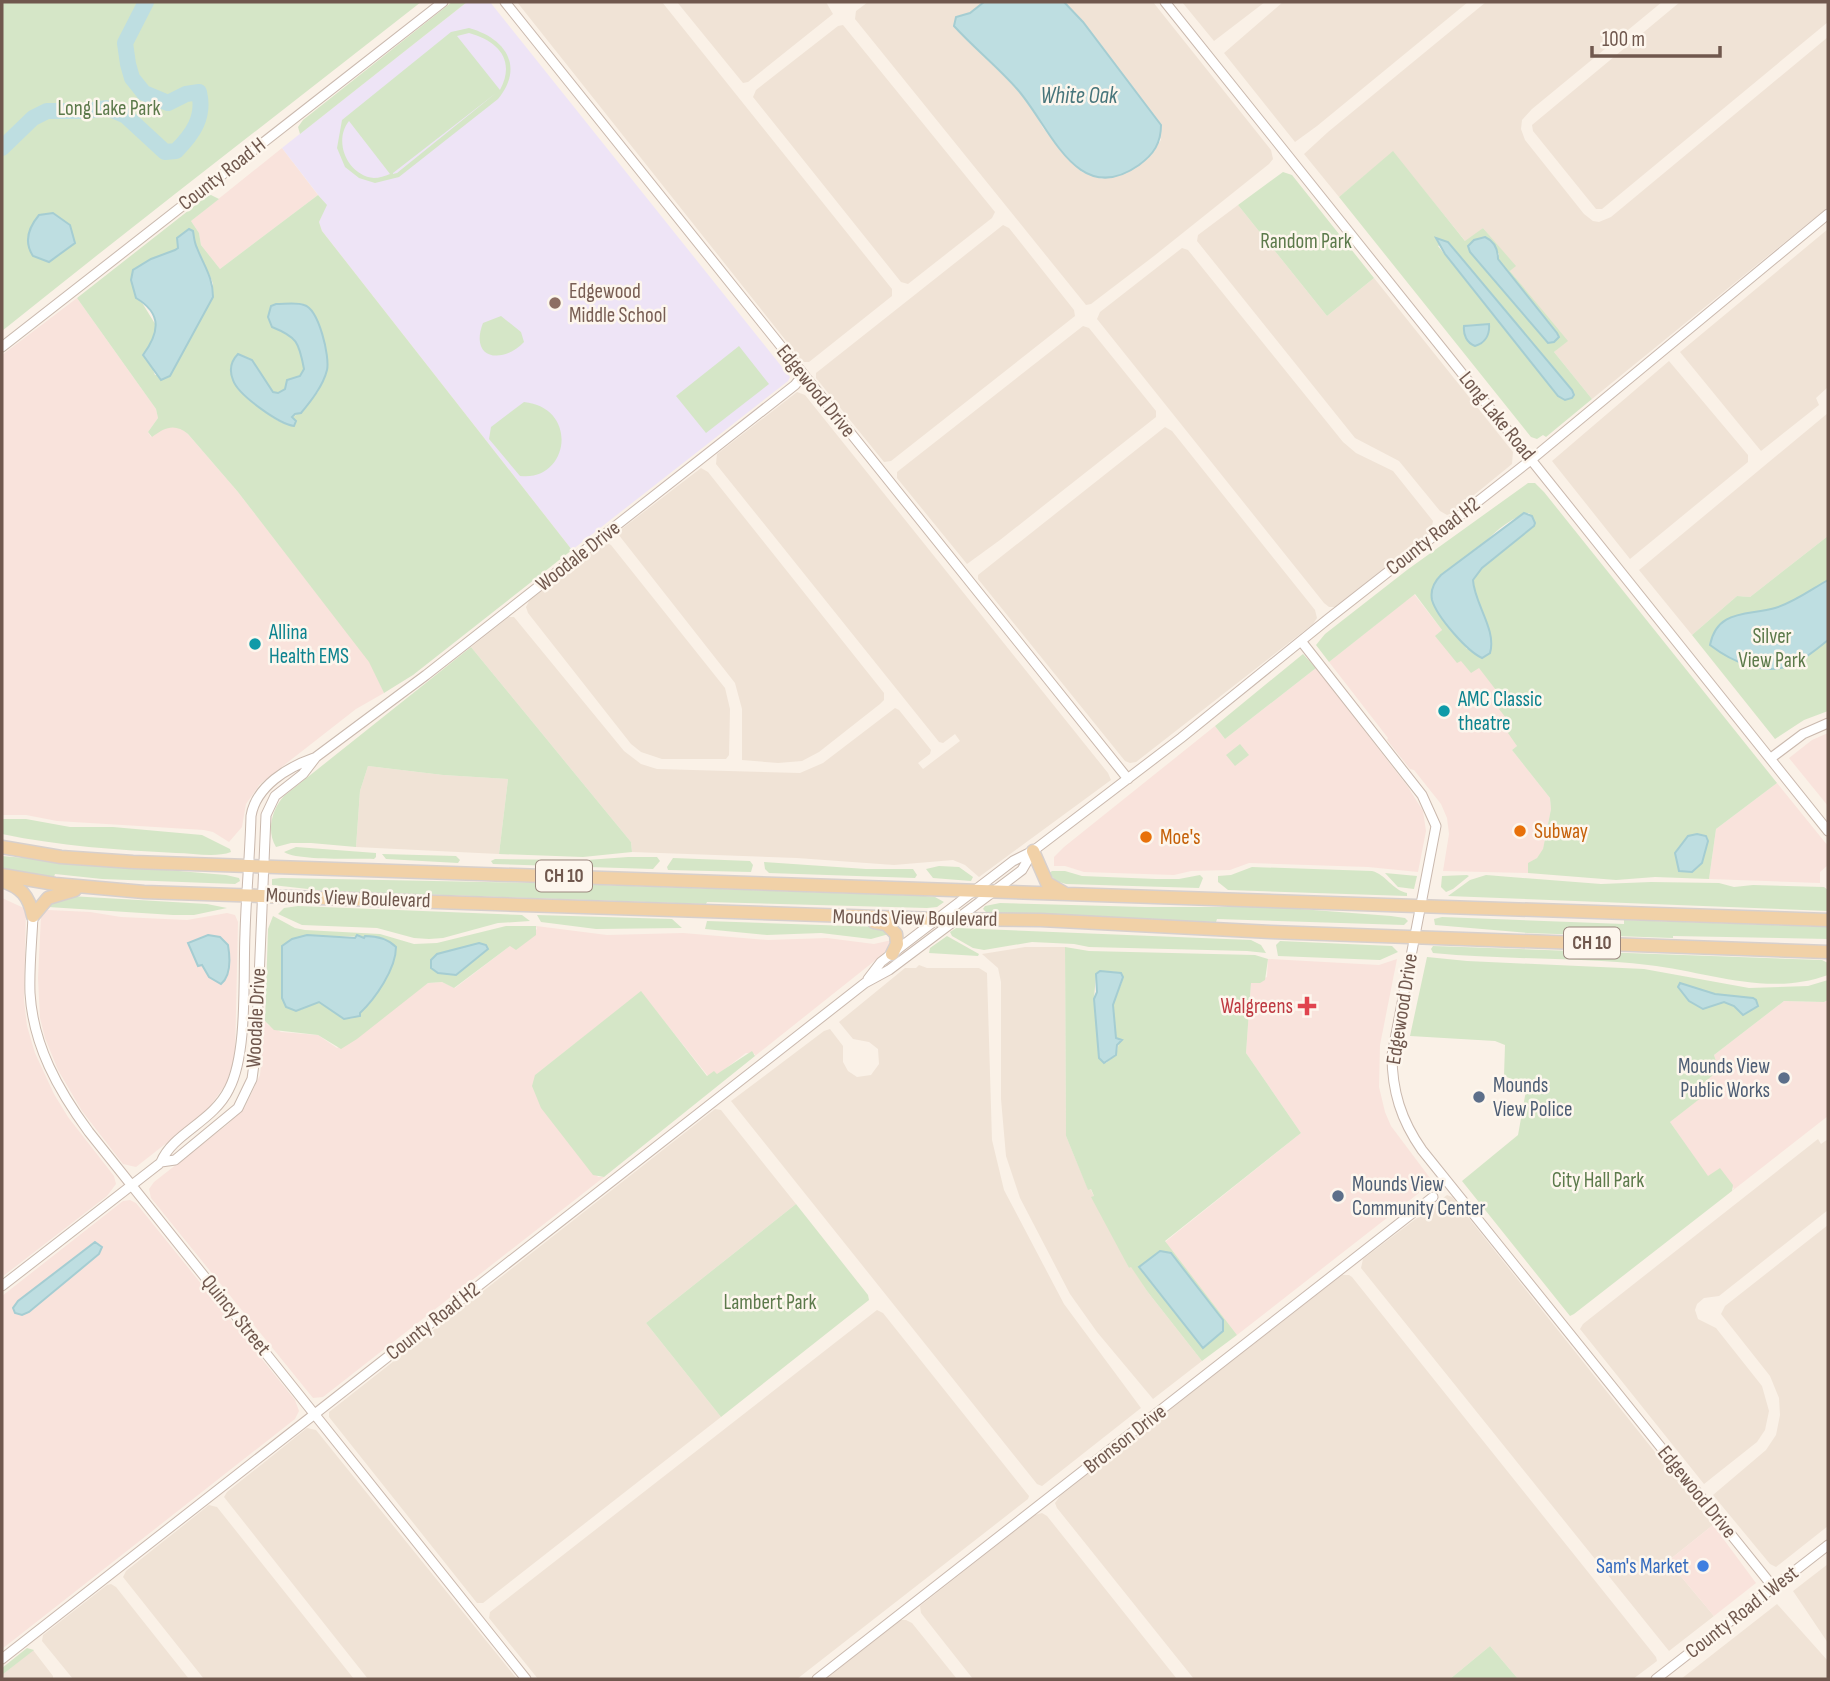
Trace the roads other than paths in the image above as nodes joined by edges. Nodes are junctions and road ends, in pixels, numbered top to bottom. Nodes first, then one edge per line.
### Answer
1 (443, 2) edge
2 (505, 2) edge
3 (1165, 2) edge
4 (1828, 214) edge
5 (2, 347) edge
6 (803, 375) junction
7 (1532, 459) junction
8 (1301, 641) junction
9 (1828, 723) edge
10 (316, 757) junction
11 (1771, 758) junction
12 (1128, 779) junction
13 (1828, 831) edge
14 (2, 847) edge
15 (1033, 851) junction
16 (249, 866) junction
17 (264, 867) junction
18 (2, 875) edge
19 (2, 881) edge
20 (99, 889) junction
21 (974, 891) junction
22 (993, 892) junction
23 (1067, 894) junction
24 (247, 895) junction
25 (262, 895) junction
26 (1421, 907) junction
27 (828, 915) junction
28 (33, 916) junction
29 (937, 919) junction
30 (955, 920) junction
31 (1828, 920) edge
32 (1413, 937) junction
33 (1828, 952) edge
34 (892, 954) junction
35 (865, 983) junction
36 (159, 1164) dead end
37 (132, 1185) junction
38 (1433, 1198) dead end
39 (2, 1286) edge
40 (314, 1414) junction
41 (1828, 1545) edge
42 (1774, 1588) junction
43 (2, 1659) edge
44 (526, 1679) edge
45 (817, 1679) edge
46 (1656, 1679) edge

1 - 5 street, County Road H
2 - 6 street, Edgewood Drive
3 - 7 street, Long Lake Road
4 - 7 street, County Road H2
6 - 10 street, Woodale Drive
6 - 12 street, Edgewood Drive
7 - 8 street, County Road H2
7 - 11 street, Long Lake Road
8 - 12 street, County Road H2
8 - 26 street, Edgewood Drive
9 - 11 street
10 - 16 street, Woodale Drive
10 - 17 street, Woodale Drive
11 - 13 street, Long Lake Road
12 - 15 street, County Road H2
14 - 16 main road, Mounds View Boulevard / CH 10
15 - 21 street, County Road H2
15 - 22 street, County Road H2
15 - 23 main road
16 - 17 main road, Mounds View Boulevard / CH 10
16 - 24 street, Woodale Drive
17 - 21 main road, Mounds View Boulevard / CH 10
17 - 25 street, Woodale Drive
18 - 20 main road, Mounds View Boulevard / CH 10
19 - 28 main road
20 - 24 main road, Mounds View Boulevard / CH 10
20 - 28 main road
21 - 22 main road, Mounds View Boulevard / CH 10
21 - 29 street, County Road H2
22 - 23 main road, Mounds View Boulevard / CH 10
22 - 30 street, County Road H2
23 - 26 main road, Mounds View Boulevard / CH 10
24 - 25 main road, Mounds View Boulevard / CH 10
24 - 25 street, Woodale Drive
25 - 27 main road, Mounds View Boulevard / CH 10
26 - 31 main road, Mounds View Boulevard / CH 10
26 - 32 street, Edgewood Drive
27 - 29 main road, Mounds View Boulevard / CH 10
27 - 34 main road
28 - 37 street, Quincy Street
29 - 30 main road, Mounds View Boulevard / CH 10
29 - 34 street, County Road H2
30 - 32 main road, Mounds View Boulevard / CH 10
30 - 35 street, County Road H2
32 - 33 main road, Mounds View Boulevard / CH 10
32 - 42 street, Edgewood Drive
34 - 35 street, County Road H2
35 - 40 street, County Road H2
36 - 37 street
37 - 39 street
37 - 40 street, Quincy Street
38 - 45 street, Bronson Drive
40 - 43 street, County Road H2
40 - 44 street, Quincy Street
41 - 42 street, County Road I West
42 - 46 street, County Road I West

